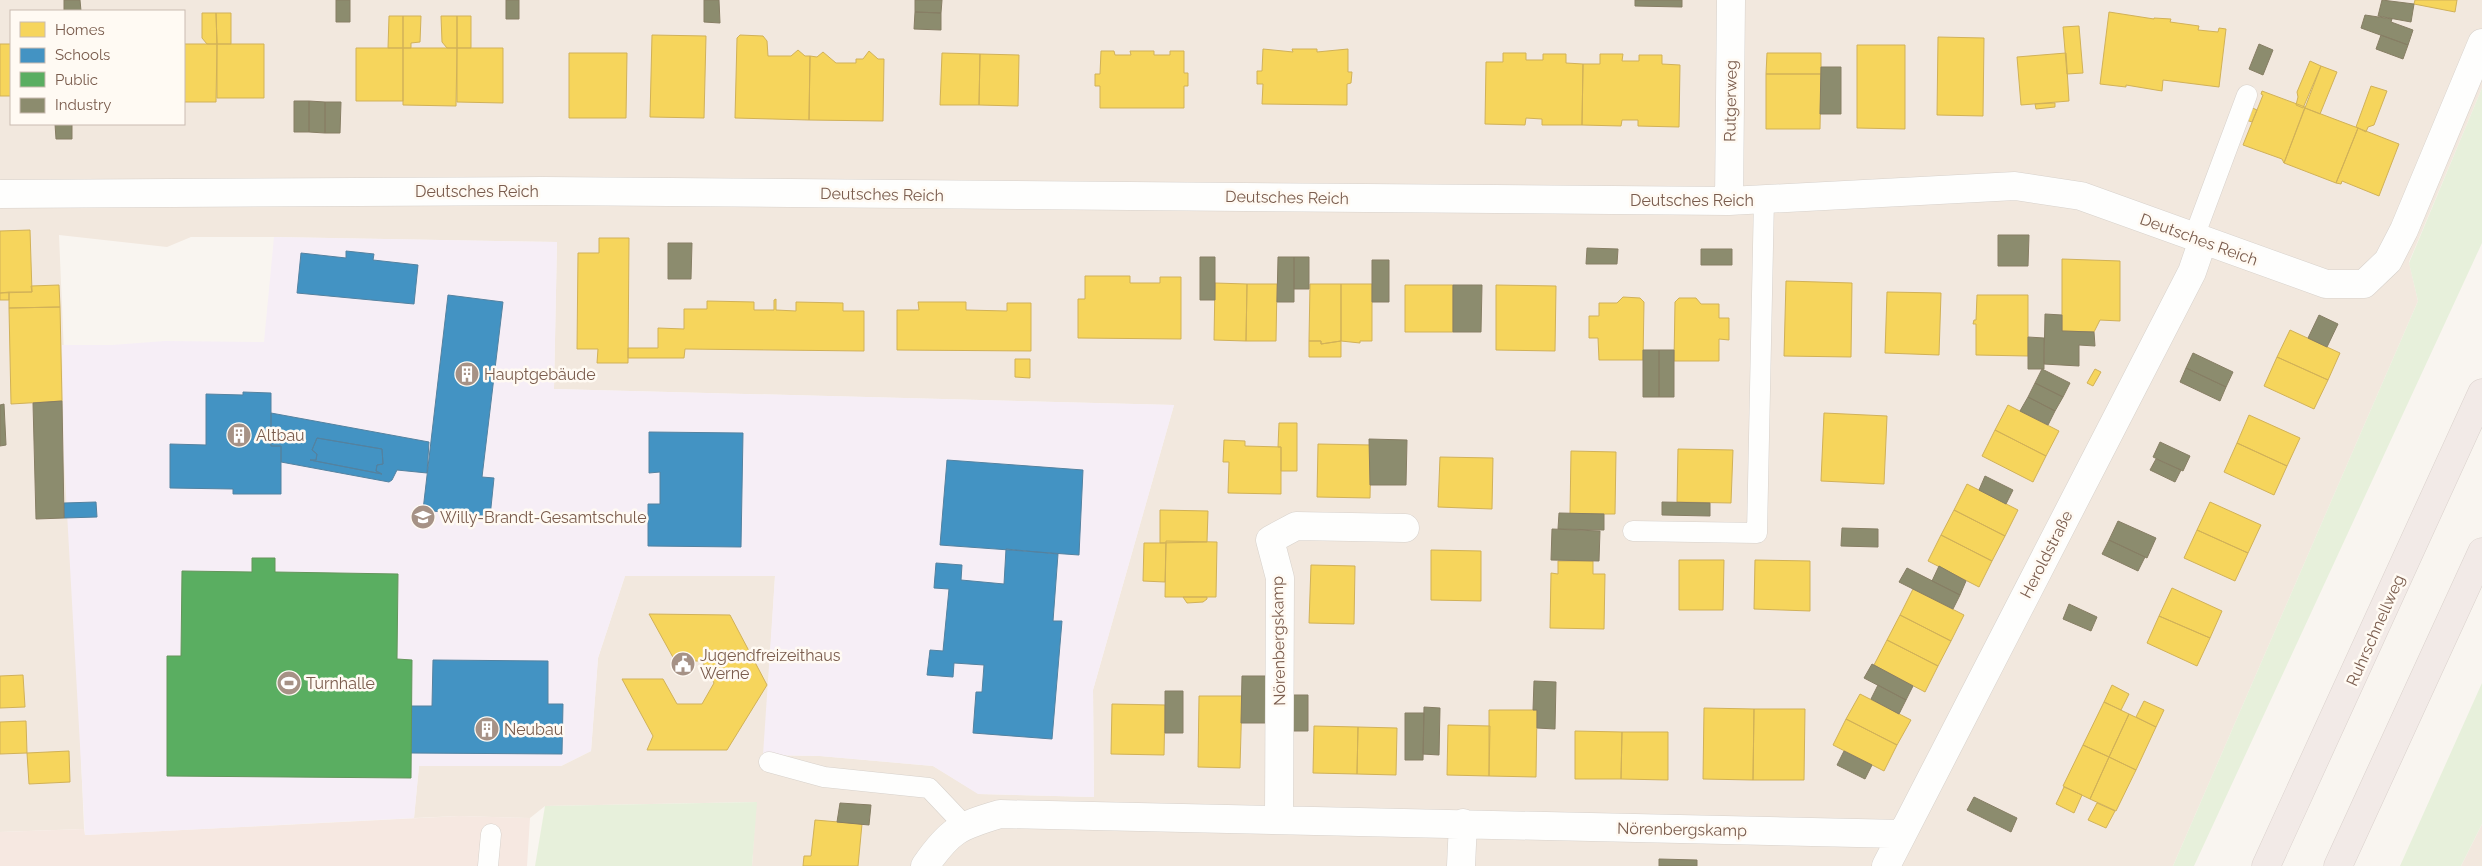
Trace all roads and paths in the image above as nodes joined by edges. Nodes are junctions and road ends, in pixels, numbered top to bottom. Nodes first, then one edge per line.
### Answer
1 (1731, 0) edge
2 (2482, 43) edge
3 (2247, 95) dead end
4 (0, 194) edge
5 (1764, 199) junction
6 (1729, 201) junction
7 (2199, 239) junction
8 (2482, 393) edge
9 (1405, 528) dead end
10 (1633, 531) dead end
11 (2482, 552) edge
12 (769, 762) dead end
13 (1279, 820) junction
14 (964, 824) junction
15 (1463, 824) junction
16 (490, 834) dead end
17 (1902, 834) junction
18 (488, 866) edge
19 (925, 866) edge
20 (1461, 866) edge
21 (1886, 866) edge
22 (2266, 866) edge
23 (2338, 866) edge

1 - 6 street, Rutgerweg
2 - 7 street, Deutsches Reich
3 - 7 lane
4 - 6 street, Deutsches Reich
5 - 6 street, Deutsches Reich
5 - 7 street, Deutsches Reich
5 - 10 lane, Deutsches Reich
7 - 17 street, Heroldstraße
8 - 22 highway, Ruhrschnellweg
9 - 13 street, Nörenbergskamp
11 - 23 highway
12 - 14 lane
13 - 14 street, Nörenbergskamp
13 - 15 street, Nörenbergskamp
14 - 19 street, Nörenbergskamp
15 - 17 street, Nörenbergskamp
15 - 20 street
16 - 18 lane
17 - 21 street, Heroldstraße

